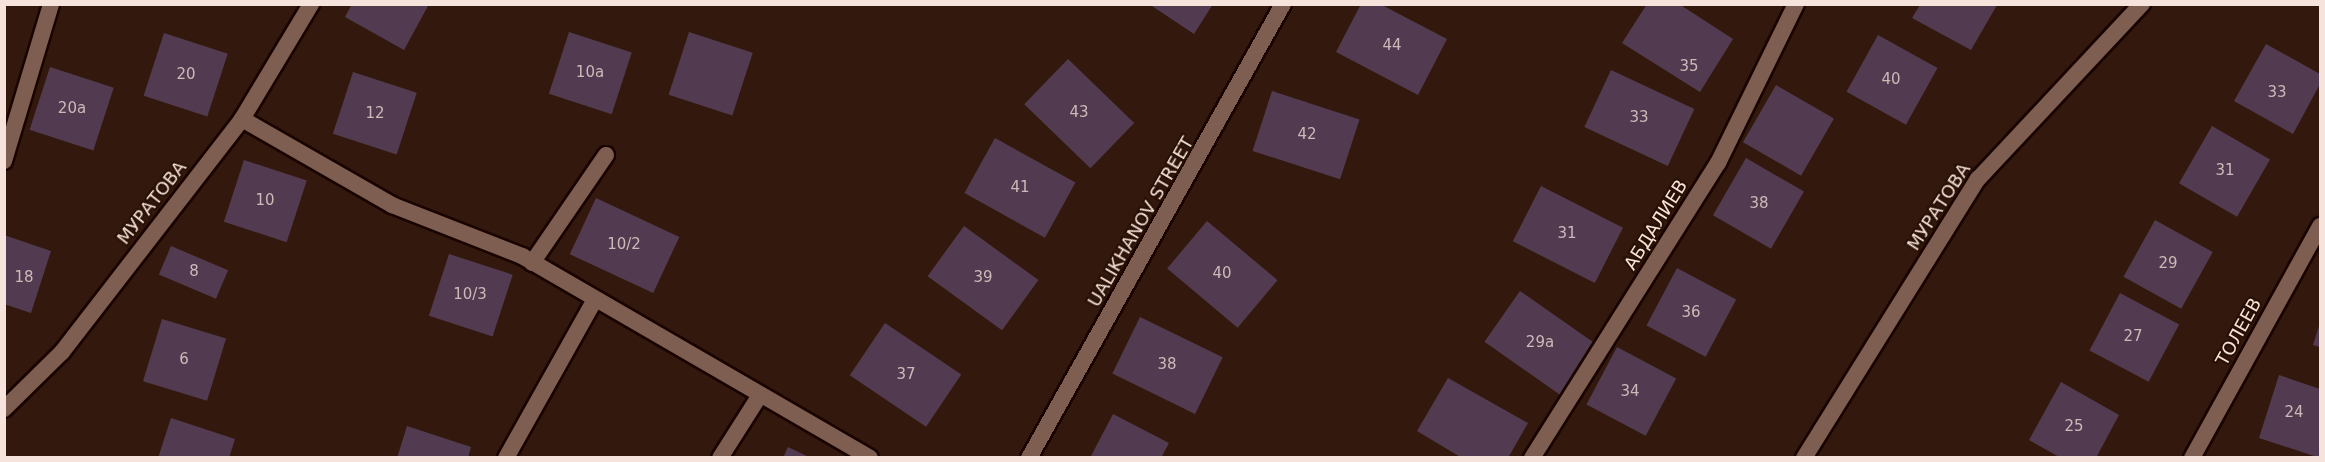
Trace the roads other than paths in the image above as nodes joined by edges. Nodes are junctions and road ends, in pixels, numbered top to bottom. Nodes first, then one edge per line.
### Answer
1 (51, 4) edge
2 (311, 4) edge
3 (1283, 4) edge
4 (1796, 4) edge
5 (2142, 4) edge
6 (242, 119) junction
7 (606, 155) dead end
8 (4, 161) edge
9 (2320, 226) edge
10 (532, 263) junction
11 (594, 302) junction
12 (760, 395) junction
13 (4, 409) edge
14 (506, 458) edge
15 (720, 458) edge
16 (870, 458) edge
17 (1029, 458) edge
18 (1532, 458) edge
19 (1804, 458) edge
20 (2192, 458) edge

1 - 8 street
2 - 6 street, МУРАТОВА
3 - 17 street, UALIKHANOV STREET
4 - 18 street, АБДАЛИЕВ
5 - 19 street, МУРАТОВА
6 - 10 street
6 - 13 street, МУРАТОВА
7 - 10 street
9 - 20 street, ТОЛЕЕВ
10 - 11 street
11 - 12 street
11 - 14 street
12 - 15 street
12 - 16 street

